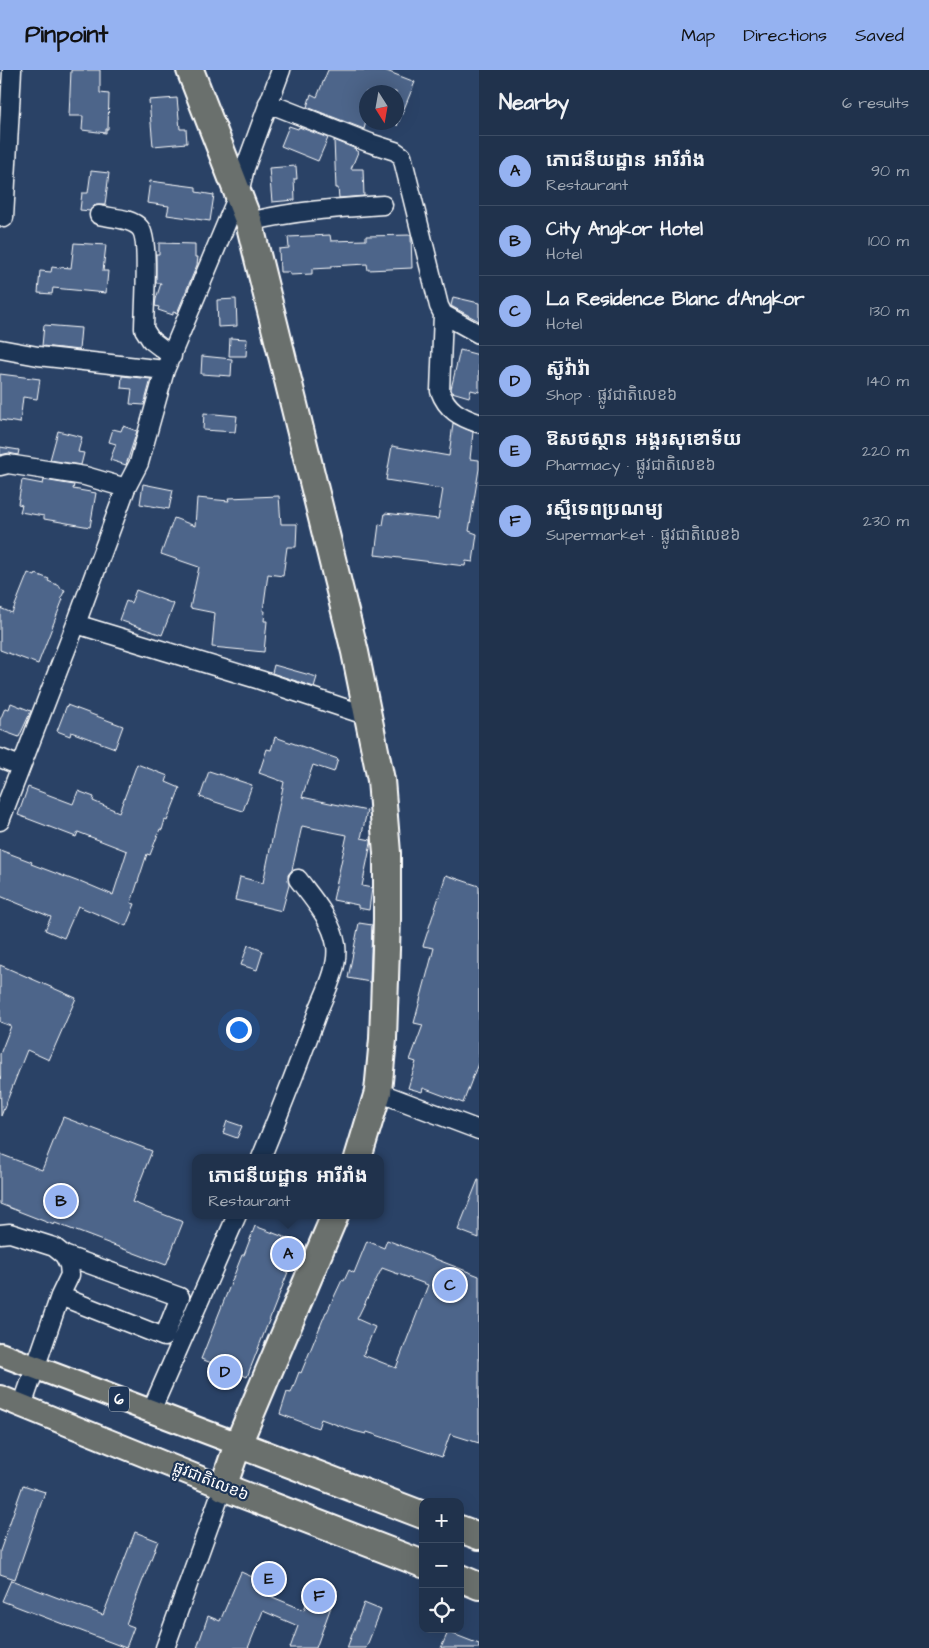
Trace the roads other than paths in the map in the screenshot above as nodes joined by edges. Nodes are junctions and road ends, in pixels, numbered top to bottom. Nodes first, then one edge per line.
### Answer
1 (12, 70) edge
2 (190, 70) edge
3 (281, 70) edge
4 (268, 103) junction
5 (239, 193) junction
6 (383, 205) dead end
7 (99, 215) dead end
8 (4, 218) dead end
9 (249, 222) junction
10 (443, 314) junction
11 (479, 334) edge
12 (0, 349) edge
13 (169, 363) junction
14 (478, 423) dead end
15 (0, 466) edge
16 (126, 488) junction
17 (76, 624) junction
18 (368, 716) junction
19 (0, 758) edge
20 (20, 766) junction
21 (0, 821) edge
22 (298, 879) dead end
23 (378, 1092) junction
24 (479, 1130) edge
25 (262, 1154) edge
26 (359, 1154) edge
27 (235, 1219) edge
28 (333, 1219) edge
29 (0, 1234) edge
30 (64, 1255) junction
31 (60, 1296) junction
32 (0, 1354) edge
33 (36, 1368) junction
34 (0, 1397) edge
35 (22, 1406) junction
36 (151, 1411) junction
37 (238, 1444) junction
38 (224, 1487) junction
39 (419, 1513) edge
40 (464, 1530) edge
41 (479, 1536) edge
42 (419, 1562) edge
43 (464, 1580) edge
44 (479, 1586) edge
45 (165, 1648) edge

1 - 8 street
2 - 5 highway
3 - 4 street
4 - 5 street
4 - 10 street
5 - 9 highway
5 - 13 street
6 - 9 street
7 - 13 street
9 - 18 highway
10 - 11 street
10 - 14 street
12 - 13 street
13 - 16 street
15 - 16 street
16 - 17 street
17 - 18 street
17 - 20 street
18 - 23 highway
19 - 20 street
20 - 21 street
22 - 25 street
23 - 24 street
23 - 26 highway
27 - 36 street
28 - 37 highway
29 - 30 street
30 - 31 street
30 - 31 street
31 - 33 street
32 - 33 main road, 6
33 - 35 street
33 - 36 main road, 6
34 - 35 main road, ផ្លូវជាតិលេខ៦
35 - 38 main road, ផ្លូវជាតិលេខ៦
36 - 37 main road, 6
37 - 38 highway
37 - 39 highway, 6
38 - 42 highway, ផ្លូវជាតិលេខ៦
38 - 45 street
40 - 41 highway
43 - 44 highway

